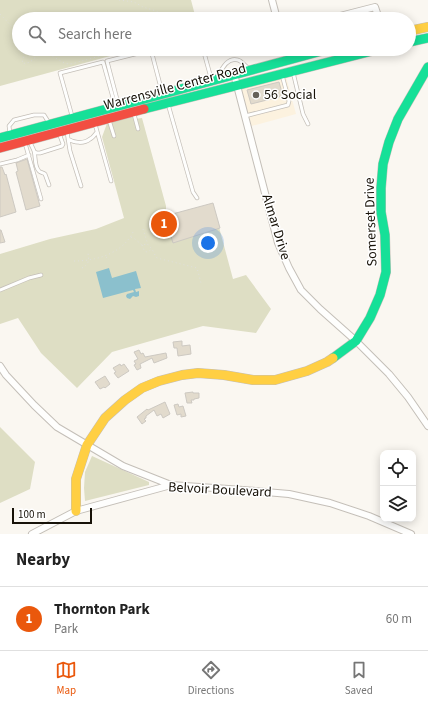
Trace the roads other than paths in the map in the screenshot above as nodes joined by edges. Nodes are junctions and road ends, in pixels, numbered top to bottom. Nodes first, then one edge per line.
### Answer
1 (272, 0) edge
2 (275, 12) edge
3 (357, 12) edge
4 (377, 12) edge
5 (428, 27) edge
6 (416, 30) edge
7 (426, 40) edge
8 (416, 41) edge
9 (127, 56) edge
10 (153, 56) edge
11 (206, 56) edge
12 (303, 56) edge
13 (333, 56) edge
14 (428, 67) edge
15 (250, 70) junction
16 (293, 70) junction
17 (282, 73) junction
18 (234, 74) junction
19 (214, 79) junction
20 (237, 85) junction
21 (163, 93) junction
22 (168, 103) junction
23 (112, 110) junction
24 (133, 111) junction
25 (245, 116) junction
26 (68, 119) junction
27 (94, 122) junction
28 (50, 124) junction
29 (308, 124) dead end
30 (138, 129) dead end
31 (97, 132) junction
32 (64, 134) junction
33 (11, 135) junction
34 (114, 136) dead end
35 (0, 138) edge
36 (27, 141) junction
37 (0, 148) edge
38 (35, 152) junction
39 (28, 155) junction
40 (0, 164) edge
41 (111, 181) dead end
42 (49, 185) dead end
43 (81, 186) dead end
44 (197, 198) dead end
45 (41, 199) dead end
46 (41, 275) dead end
47 (0, 290) edge
48 (356, 340) junction
49 (0, 366) edge
50 (428, 426) edge
51 (87, 445) junction
52 (171, 485) junction
53 (76, 511) junction
54 (32, 534) edge
55 (411, 534) edge

1 - 2 street
3 - 4 street
5 - 6 main road
7 - 8 main road
9 - 23 lane
10 - 21 lane
11 - 19 lane
12 - 15 main road, Warrensville Center Road
13 - 16 main road, Warrensville Center Road
14 - 48 main road, Somerset Drive
15 - 18 main road, Warrensville Center Road
15 - 19 lane
16 - 17 main road, Warrensville Center Road
16 - 29 lane
17 - 20 main road, Warrensville Center Road
17 - 25 lane
18 - 19 main road, Warrensville Center Road
18 - 20 street, Almar Drive
19 - 21 main road, Warrensville Center Road
20 - 22 main road, Warrensville Center Road
20 - 25 street, Almar Drive
21 - 23 main road, Warrensville Center Road
22 - 24 main road, Warrensville Center Road
22 - 44 lane
23 - 24 main road, Warrensville Center Road
23 - 26 main road, Warrensville Center Road
23 - 26 lane
23 - 27 main road, Warrensville Center Road
23 - 34 lane
24 - 30 lane
25 - 48 street, Almar Drive
26 - 28 main road, Warrensville Center Road
26 - 32 lane
27 - 31 lane
27 - 32 main road, Warrensville Center Road
28 - 33 main road, Warrensville Center Road
28 - 33 lane
31 - 32 lane
31 - 41 lane
32 - 36 main road, Warrensville Center Road
32 - 38 lane
32 - 43 lane
33 - 35 main road, Warrensville Center Road
36 - 37 main road, Warrensville Center Road
36 - 38 lane
36 - 39 lane
38 - 42 lane
39 - 40 lane
39 - 45 lane
46 - 47 lane
48 - 50 street, Almar Drive
48 - 51 main road, Somerset Drive
49 - 51 street
51 - 52 street
51 - 53 main road, Somerset Drive
52 - 53 street, Belvoir Boulevard
52 - 55 street, Belvoir Boulevard
53 - 54 street, Belvoir Boulevard

